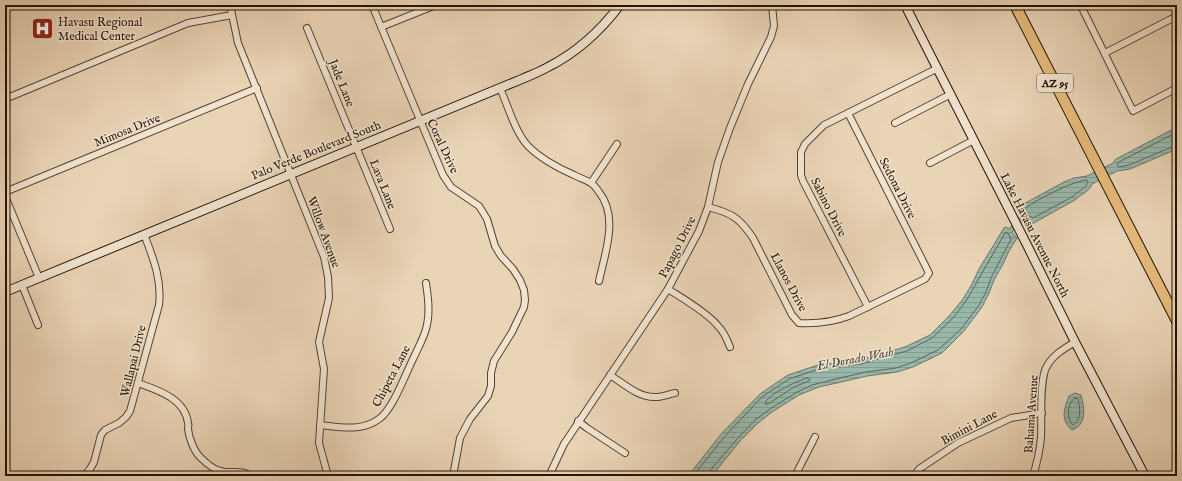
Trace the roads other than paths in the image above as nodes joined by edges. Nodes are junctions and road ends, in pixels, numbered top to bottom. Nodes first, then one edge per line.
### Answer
1 (230, 5) edge
2 (372, 5) edge
3 (436, 5) edge
4 (620, 5) edge
5 (772, 5) edge
6 (905, 5) edge
7 (1015, 5) edge
8 (1082, 5) edge
9 (232, 15) junction
10 (1177, 16) edge
11 (381, 27) junction
12 (308, 28) dead end
13 (1105, 53) junction
14 (938, 68) junction
15 (257, 88) junction
16 (500, 88) junction
17 (1177, 88) edge
18 (951, 94) junction
19 (5, 99) edge
20 (848, 113) junction
21 (420, 121) junction
22 (895, 123) dead end
23 (974, 140) junction
24 (617, 144) dead end
25 (356, 147) junction
26 (930, 163) dead end
27 (291, 174) junction
28 (591, 183) junction
29 (5, 192) edge
30 (5, 196) edge
31 (708, 207) junction
32 (390, 230) dead end
33 (144, 234) junction
34 (929, 273) joint
35 (39, 278) junction
36 (599, 281) dead end
37 (426, 283) dead end
38 (22, 285) junction
39 (668, 289) junction
40 (5, 292) edge
41 (868, 307) junction
42 (1177, 321) edge
43 (38, 325) dead end
44 (1074, 342) junction
45 (730, 347) dead end
46 (610, 375) junction
47 (138, 383) junction
48 (675, 392) dead end
49 (1042, 413) junction
50 (578, 421) junction
51 (320, 425) junction
52 (815, 437) dead end
53 (625, 453) dead end
54 (228, 474) edge
55 (84, 476) edge
56 (250, 476) edge
57 (328, 476) edge
58 (453, 476) edge
59 (549, 476) edge
60 (795, 476) edge
61 (914, 476) edge
62 (1033, 476) edge
63 (1145, 476) edge

1 - 9 street, Willow Avenue
2 - 11 street, Coral Drive
3 - 11 street
4 - 16 main road, Palo Verde Boulevard South
5 - 31 street, Papago Drive
6 - 14 main road, Lake Havasu Avenue North
7 - 42 highway, AZ 95
8 - 13 street
9 - 15 street, Willow Avenue
9 - 19 street
10 - 13 street
11 - 21 street, Coral Drive
12 - 25 street, Jade Lane
13 - 17 street
14 - 18 main road, Lake Havasu Avenue North
14 - 20 street, Sabino Drive
15 - 27 street, Willow Avenue
15 - 29 street, Mimosa Drive
16 - 21 main road, Palo Verde Boulevard South
16 - 28 street
18 - 22 street
18 - 23 main road, Lake Havasu Avenue North
20 - 34 street, Sedona Drive
20 - 41 street, Sabino Drive
21 - 25 main road, Palo Verde Boulevard South
21 - 58 street, Coral Drive
23 - 26 street
23 - 44 main road, Lake Havasu Avenue North
24 - 28 street
25 - 27 main road, Palo Verde Boulevard South
25 - 32 street, Lava Lane
27 - 33 main road, Palo Verde Boulevard South
27 - 51 street, Willow Avenue
28 - 36 street
30 - 35 street
31 - 39 street, Papago Drive
31 - 41 street, Llanos Drive
33 - 35 main road, Palo Verde Boulevard South
33 - 47 street, Wallapai Drive
34 - 41 street, Llanos Drive
35 - 38 main road, Palo Verde Boulevard South
37 - 51 street, Chipeta Lane
38 - 40 main road, Palo Verde Boulevard South
38 - 43 street
39 - 45 street
39 - 46 street, Papago Drive
44 - 49 street, Bahama Avenue
44 - 63 main road, Lake Havasu Avenue North
46 - 48 street
46 - 50 street, Papago Drive
47 - 54 street
47 - 55 street, Wallapai Drive
49 - 61 street, Bimini Lane
49 - 62 street, Bahama Avenue
50 - 53 street
50 - 59 street, Papago Drive
51 - 57 street, Willow Avenue
52 - 60 street
54 - 56 street

